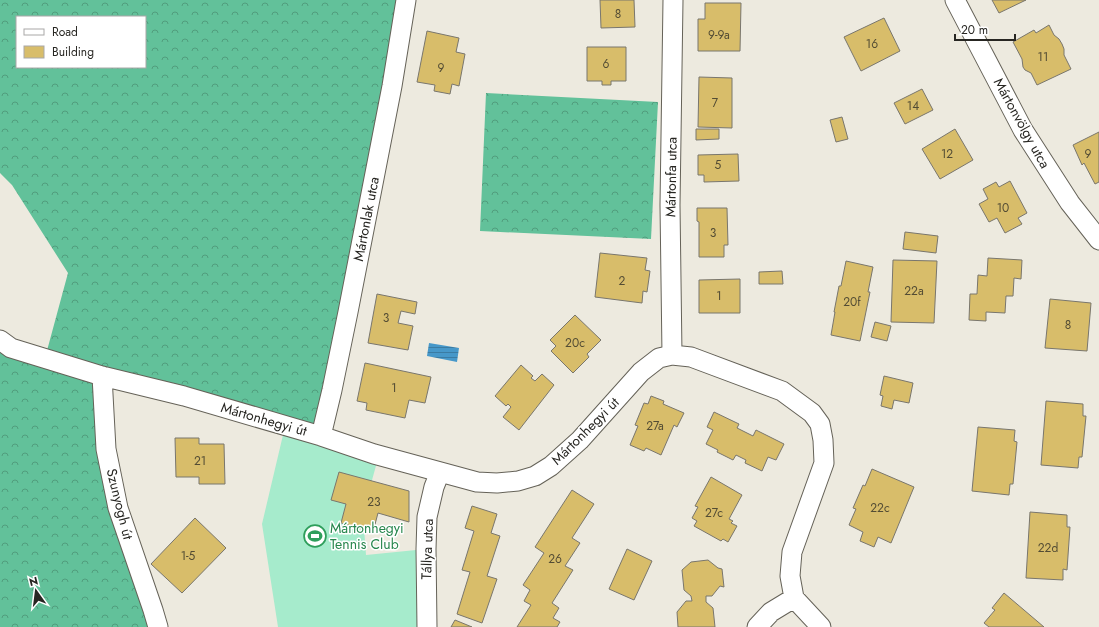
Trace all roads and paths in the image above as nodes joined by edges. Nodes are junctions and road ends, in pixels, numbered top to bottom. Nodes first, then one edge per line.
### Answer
1 (406, 0) edge
2 (673, 0) edge
3 (955, 0) edge
4 (1099, 240) edge
5 (0, 340) edge
6 (672, 355) junction
7 (102, 376) junction
8 (321, 436) junction
9 (440, 472) junction
10 (794, 598) junction
11 (158, 627) edge
12 (427, 627) edge
13 (757, 627) edge
14 (821, 627) edge

1 - 8 street, Mártonlak utca
2 - 6 street, Mártonfa utca
3 - 4 street, Mártonvölgy utca
5 - 7 street, Mártonhegyi út
6 - 9 street, Mártonhegyi út
6 - 10 street, Mártonhegyi út
7 - 8 street, Mártonhegyi út
7 - 11 street, Szunyogh út
8 - 9 street, Mártonhegyi út
9 - 12 street, Tállya utca
10 - 13 street
10 - 14 street

